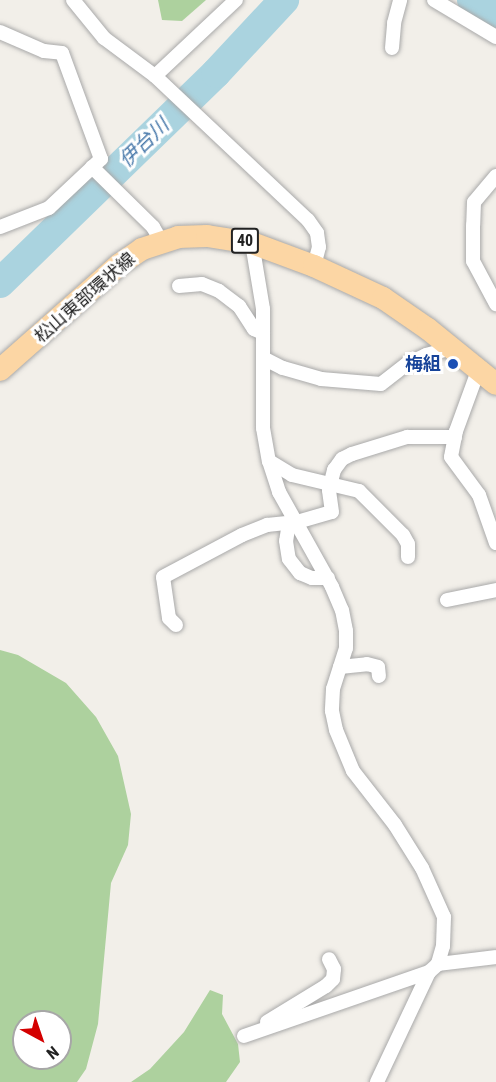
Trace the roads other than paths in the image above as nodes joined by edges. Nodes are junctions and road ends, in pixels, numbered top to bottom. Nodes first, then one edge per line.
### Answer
1 (74, 0) edge
2 (236, 0) edge
3 (400, 0) edge
4 (434, 0) edge
5 (0, 32) edge
6 (496, 37) edge
7 (392, 48) dead end
8 (155, 76) junction
9 (93, 169) junction
10 (494, 182) edge
11 (0, 227) edge
12 (161, 241) junction
13 (252, 243) junction
14 (314, 266) junction
15 (179, 286) dead end
16 (496, 304) edge
17 (263, 333) junction
18 (453, 348) junction
19 (263, 358) junction
20 (0, 370) edge
21 (487, 377) edge
22 (455, 437) junction
23 (269, 461) junction
24 (330, 484) junction
25 (297, 522) junction
26 (496, 543) edge
27 (408, 557) dead end
28 (327, 578) junction
29 (496, 590) edge
30 (447, 600) dead end
31 (176, 625) dead end
32 (340, 667) junction
33 (379, 676) dead end
34 (496, 957) edge
35 (329, 959) dead end
36 (433, 968) junction
37 (377, 1082) edge

1 - 8 street
2 - 8 street
3 - 7 street
4 - 6 street
5 - 9 street
8 - 14 street
9 - 11 street
9 - 12 street
10 - 16 street
12 - 13 main road, 松山東部環状線 / 40
12 - 20 main road, 松山東部環状線 / 40
13 - 14 main road, 松山東部環状線 / 40
13 - 17 street
14 - 18 main road, 松山東部環状線 / 40
15 - 17 street
17 - 19 street
18 - 19 street
18 - 21 main road, 松山東部環状線 / 40
19 - 23 street
21 - 22 street
22 - 24 street
22 - 26 street
23 - 24 street
23 - 25 street
24 - 25 street
24 - 27 street
25 - 28 street
25 - 28 street
25 - 31 street
28 - 32 street
29 - 30 street
32 - 33 street
32 - 36 street
34 - 36 street
35 - 36 street
36 - 37 street

